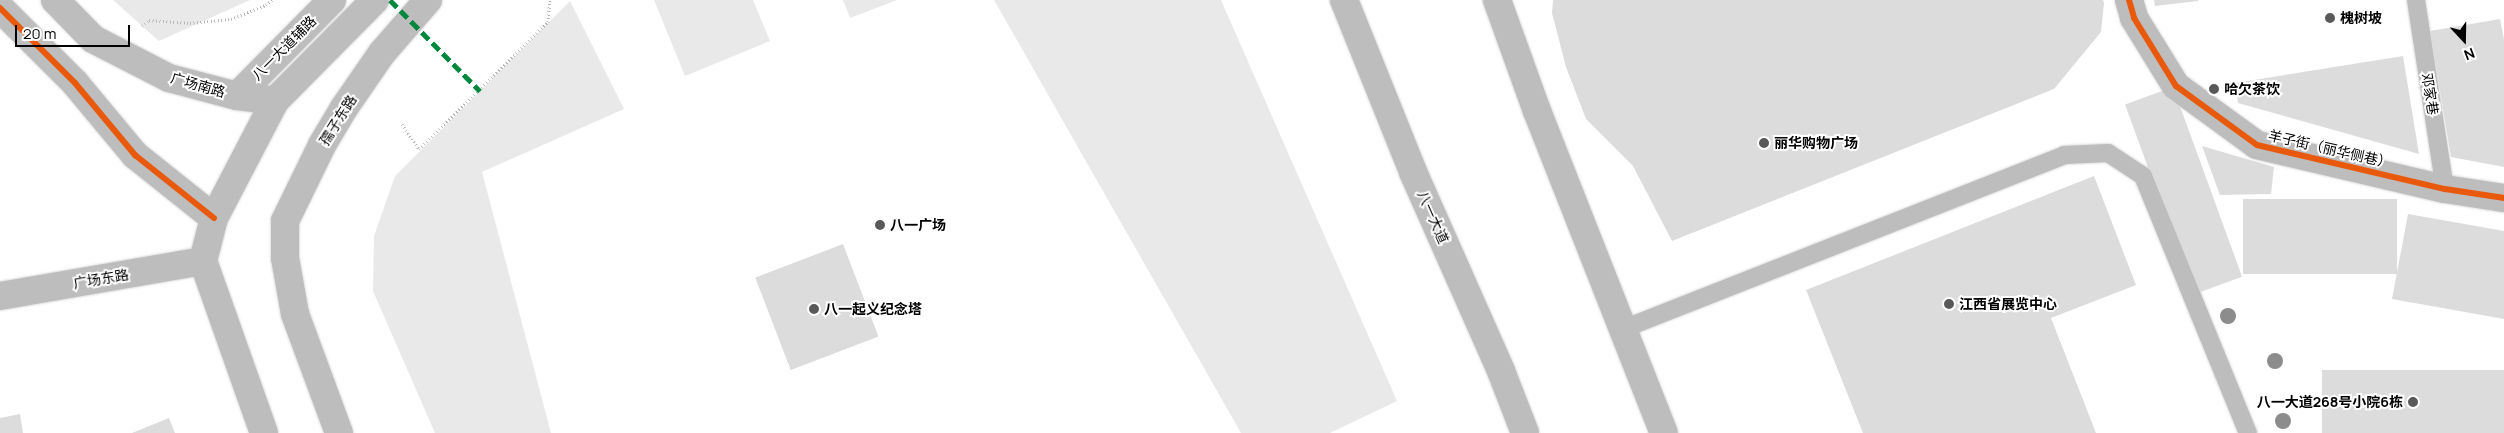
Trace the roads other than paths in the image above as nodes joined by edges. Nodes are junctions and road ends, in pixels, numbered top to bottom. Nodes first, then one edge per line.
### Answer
1 (55, 0) edge
2 (332, 0) edge
3 (375, 0) edge
4 (428, 0) edge
5 (1344, 0) edge
6 (1497, 0) edge
7 (2129, 0) edge
8 (2416, 0) edge
9 (0, 8) edge
10 (237, 96) junction
11 (275, 101) junction
12 (2445, 189) junction
13 (2504, 198) edge
14 (214, 218) junction
15 (203, 261) junction
16 (0, 296) edge
17 (1623, 328) junction
18 (264, 433) edge
19 (339, 433) edge
20 (1525, 433) edge
21 (1664, 433) edge
22 (2248, 433) edge

1 - 10 main road, 广场南路
2 - 10 main road, 八一大道辅路
3 - 11 main road
4 - 19 main road, 孺子东路
5 - 20 main road, 八一大道
6 - 17 main road
7 - 12 main road, 羊子街（丽华侧巷）
8 - 12 lane, 邓家巷
9 - 14 main road
10 - 11 main road, 广场南路
11 - 14 main road
12 - 13 main road, 羊子街（丽华侧巷）
14 - 15 main road
15 - 16 main road, 广场东路
15 - 18 main road
17 - 21 main road
17 - 22 lane

